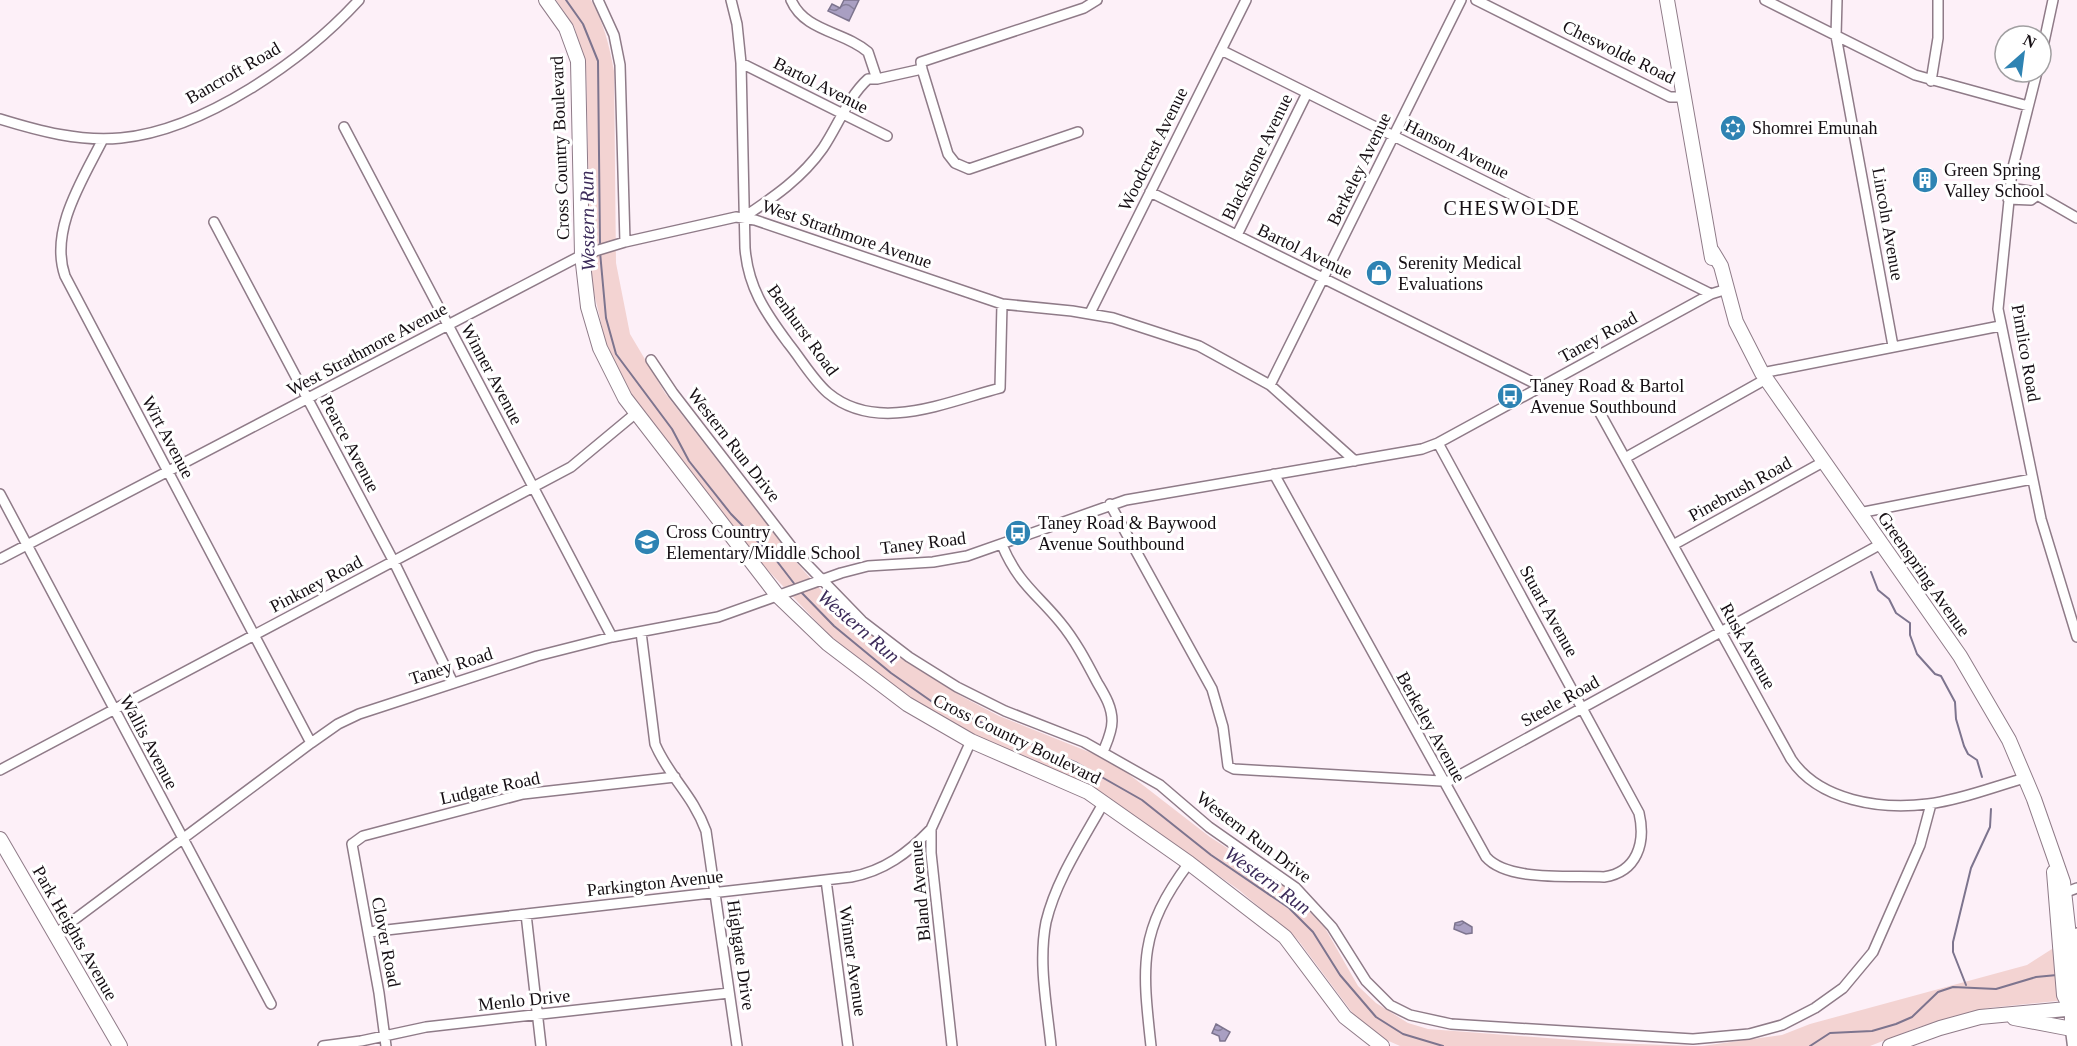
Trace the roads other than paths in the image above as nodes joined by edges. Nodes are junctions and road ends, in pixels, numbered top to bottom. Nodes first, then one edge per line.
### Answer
1 (359, 0) edge
2 (546, 0) edge
3 (598, 0) edge
4 (731, 0) edge
5 (791, 0) edge
6 (1097, 0) edge
7 (1246, 0) edge
8 (1461, 0) edge
9 (1476, 0) edge
10 (1667, 0) edge
11 (1765, 0) edge
12 (1837, 0) edge
13 (1938, 0) edge
14 (2053, 0) edge
15 (2048, 24) edge
16 (1836, 36) junction
17 (1221, 50) junction
18 (741, 63) junction
19 (922, 69) junction
20 (877, 80) junction
21 (1931, 81) junction
22 (2034, 84) edge
23 (1307, 93) junction
24 (1684, 97) junction
25 (2028, 106) junction
26 (844, 114) junction
27 (0, 119) edge
28 (344, 127) dead end
29 (1078, 132) dead end
30 (887, 136) dead end
31 (1394, 136) junction
32 (103, 139) junction
33 (2009, 188) junction
34 (1150, 192) junction
35 (2035, 197) junction
36 (2008, 199) junction
37 (744, 217) junction
38 (2077, 218) edge
39 (214, 222) dead end
40 (1237, 235) junction
41 (625, 242) junction
42 (588, 253) junction
43 (1323, 278) junction
44 (1719, 292) junction
45 (1002, 304) junction
46 (1090, 313) junction
47 (447, 325) junction
48 (2000, 326) junction
49 (1893, 346) junction
50 (651, 360) dead end
51 (1764, 376) junction
52 (1270, 386) junction
53 (1542, 387) junction
54 (308, 398) junction
55 (636, 413) junction
56 (1600, 413) dead end
57 (1438, 443) junction
58 (1625, 458) junction
59 (1355, 461) junction
60 (1823, 462) junction
61 (168, 472) junction
62 (1274, 474) junction
63 (2032, 479) junction
64 (533, 486) junction
65 (0, 494) edge
66 (1110, 504) junction
67 (1859, 513) junction
68 (1881, 544) junction
69 (27, 545) junction
70 (1002, 545) junction
71 (1673, 545) junction
72 (0, 559) edge
73 (394, 562) junction
74 (819, 579) junction
75 (783, 593) junction
76 (1722, 631) junction
77 (641, 632) junction
78 (254, 636) junction
79 (612, 637) junction
80 (2077, 637) edge
81 (453, 683) junction
82 (1583, 707) junction
83 (114, 710) junction
84 (971, 741) junction
85 (311, 743) junction
86 (1103, 752) junction
87 (0, 770) edge
88 (675, 777) junction
89 (2025, 778) junction
90 (1441, 781) junction
91 (1104, 802) junction
92 (1931, 804) junction
93 (931, 829) junction
94 (0, 839) edge
95 (182, 839) junction
96 (348, 842) joint
97 (1632, 862) joint
98 (1189, 863) junction
99 (826, 880) junction
100 (2066, 892) edge
101 (716, 893) junction
102 (526, 914) junction
103 (369, 932) junction
104 (2077, 933) edge
105 (55, 934) junction
106 (2069, 962) junction
107 (729, 993) junction
108 (271, 1004) dead end
109 (2074, 1009) edge
110 (538, 1015) junction
111 (1997, 1015) junction
112 (2075, 1030) edge
113 (385, 1035) junction
114 (120, 1046) edge
115 (323, 1046) edge
116 (386, 1046) edge
117 (541, 1046) edge
118 (736, 1046) edge
119 (848, 1046) edge
120 (952, 1046) edge
121 (1052, 1046) edge
122 (1151, 1046) edge
123 (1382, 1046) edge
124 (1890, 1046) edge
125 (2074, 1046) edge

1 - 32 street, Bancroft Road
2 - 42 main road, Cross Country Boulevard
3 - 41 street
4 - 18 street, Benhurst Road
5 - 20 street
6 - 19 street
7 - 17 street, Woodcrest Avenue
8 - 31 street, Berkeley Avenue
9 - 24 street, Cheswolde Road
10 - 24 main road, Greenspring Avenue
11 - 16 street
12 - 16 street, Lincoln Avenue
13 - 21 street
14 - 15 street
16 - 21 street
16 - 49 street, Lincoln Avenue
17 - 23 street, Hanson Avenue
17 - 34 street, Woodcrest Avenue
18 - 26 street, Bartol Avenue
18 - 37 street, Benhurst Road
19 - 20 street
19 - 29 street
20 - 26 street
21 - 25 street
22 - 25 street, Pimlico Road
23 - 31 street, Hanson Avenue
23 - 40 street, Blackstone Avenue
24 - 44 main road, Greenspring Avenue
25 - 33 street, Pimlico Road
26 - 30 street, Bartol Avenue
26 - 37 street
27 - 32 street, Bancroft Road
28 - 47 street, Winner Avenue
31 - 43 street, Berkeley Avenue
31 - 44 street, Hanson Avenue
32 - 61 street, Wirt Avenue
33 - 35 street
33 - 36 street, Pimlico Road
34 - 40 street, Bartol Avenue
34 - 46 street, Woodcrest Avenue
35 - 36 street
35 - 38 street
36 - 48 street, Pimlico Road
37 - 41 street, West Strathmore Avenue
37 - 45 street, West Strathmore Avenue
37 - 45 street, Benhurst Road
39 - 54 street, Pearce Avenue
40 - 43 street, Bartol Avenue
41 - 42 street, West Strathmore Avenue
42 - 47 street, West Strathmore Avenue
42 - 55 main road, Cross Country Boulevard
43 - 52 street, Berkeley Avenue
43 - 53 street, Bartol Avenue
44 - 51 main road, Greenspring Avenue
44 - 53 street, Taney Road
45 - 46 street, West Strathmore Avenue
46 - 52 street, West Strathmore Avenue
47 - 54 street, West Strathmore Avenue
47 - 64 street, Winner Avenue
48 - 49 street
48 - 63 street, Pimlico Road
49 - 51 street
50 - 74 street, Western Run Drive
51 - 58 street
51 - 60 main road, Greenspring Avenue
52 - 59 street, West Strathmore Avenue
53 - 57 street, Taney Road
54 - 61 street, West Strathmore Avenue
54 - 73 street, Pearce Avenue
55 - 64 street, Pinkney Road
55 - 75 main road, Cross Country Boulevard
56 - 58 street, Rusk Avenue
57 - 59 street, Taney Road
57 - 82 street, Stuart Avenue
58 - 71 street, Rusk Avenue
59 - 62 street, Taney Road
60 - 67 main road, Greenspring Avenue
60 - 71 street, Pinebrush Road
61 - 69 street, West Strathmore Avenue
61 - 78 street, Wirt Avenue
62 - 66 street, Taney Road
62 - 90 street, Berkeley Avenue
63 - 67 street
63 - 80 street, Pimlico Road
64 - 73 street, Pinkney Road
64 - 79 street, Winner Avenue
65 - 69 street, Wallis Avenue
66 - 70 street, Taney Road
66 - 90 street, Steele Road
67 - 68 main road, Greenspring Avenue
68 - 76 street, Steele Road
68 - 89 main road, Greenspring Avenue
69 - 72 street, West Strathmore Avenue
69 - 83 street, Wallis Avenue
70 - 74 street, Taney Road
70 - 86 street
71 - 76 street, Rusk Avenue
73 - 78 street, Pinkney Road
73 - 81 street, Pearce Avenue
74 - 75 street, Taney Road
74 - 86 street, Western Run Drive
75 - 77 street, Taney Road
75 - 84 main road, Cross Country Boulevard
76 - 82 street, Steele Road
76 - 92 street, Rusk Avenue
77 - 79 street, Taney Road
77 - 88 street, Highgate Drive
78 - 83 street, Pinkney Road
78 - 85 street, Wirt Avenue
79 - 81 street, Taney Road
81 - 85 street, Taney Road
82 - 90 street, Steele Road
82 - 97 street, Stuart Avenue
83 - 87 street, Pinkney Road
83 - 95 street, Wallis Avenue
84 - 91 main road, Cross Country Boulevard
84 - 93 street, Bland Avenue
85 - 95 street, Taney Road
86 - 92 street, Western Run Drive
88 - 96 street, Ludgate Road
88 - 101 street, Highgate Drive
89 - 92 street, Rusk Avenue
89 - 100 main road, Greenspring Avenue
90 - 97 street, Berkeley Avenue
91 - 98 main road, Cross Country Boulevard
91 - 121 street
93 - 99 street, Parkington Avenue
93 - 120 street, Bland Avenue
94 - 105 main road, Park Heights Avenue
95 - 105 street, Taney Road
95 - 108 street, Wallis Avenue
96 - 103 street, Clover Road
98 - 122 street
98 - 123 main road, Cross Country Boulevard
99 - 101 street, Parkington Avenue
99 - 119 street, Winner Avenue
100 - 106 main road, Greenspring Avenue
101 - 102 street, Parkington Avenue
101 - 107 street, Highgate Drive
102 - 103 street, Parkington Avenue
102 - 110 street
103 - 113 street, Clover Road
104 - 106 street
105 - 114 main road, Park Heights Avenue
106 - 109 main road, Greenspring Avenue
107 - 110 street, Menlo Drive
107 - 118 street, Highgate Drive
109 - 111 main road
109 - 112 main road, Greenspring Avenue
110 - 113 street, Menlo Drive
110 - 117 street
111 - 112 main road
111 - 124 main road
112 - 125 street
113 - 115 street, Menlo Drive
113 - 116 street, Clover Road

